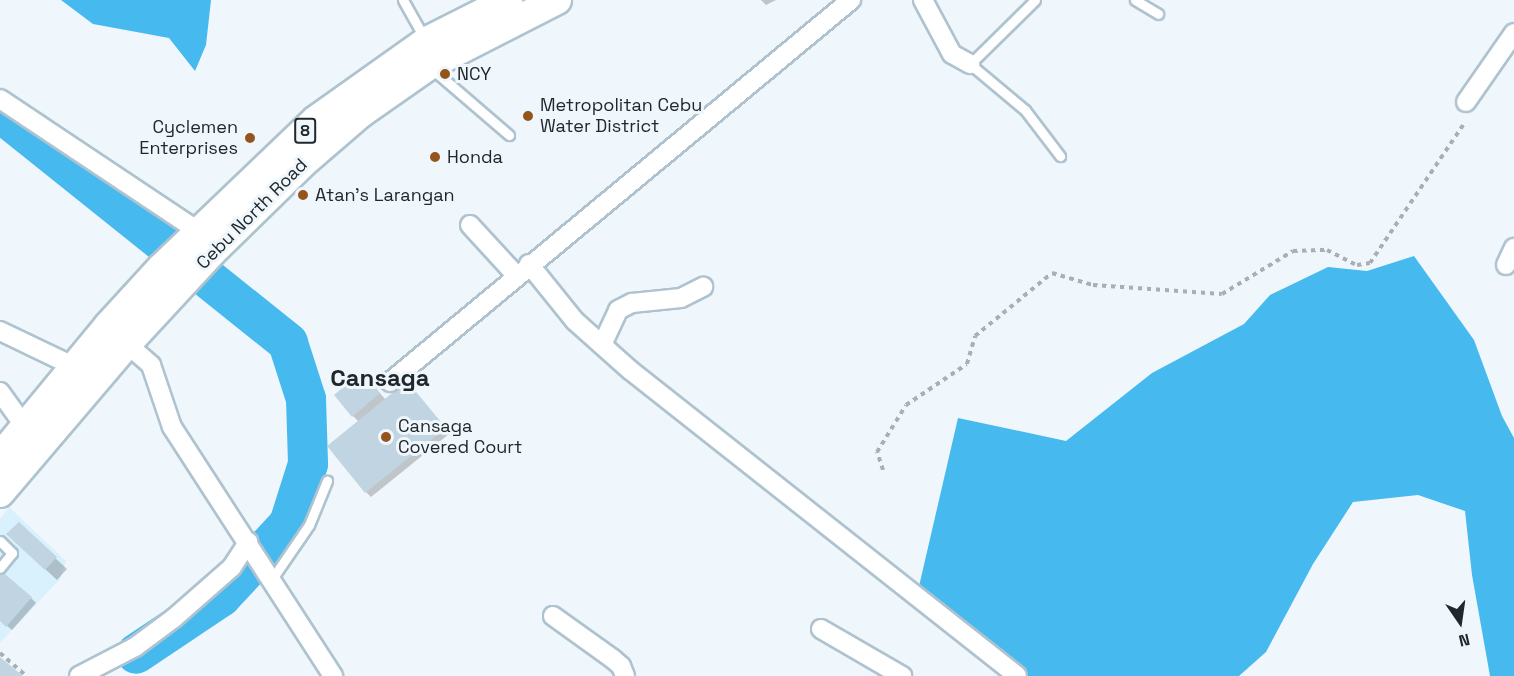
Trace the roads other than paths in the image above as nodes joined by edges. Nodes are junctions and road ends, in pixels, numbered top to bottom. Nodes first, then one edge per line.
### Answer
1 (403, 0) edge
2 (557, 0) edge
3 (851, 0) edge
4 (923, 0) edge
5 (1035, 0) edge
6 (1135, 0) edge
7 (507, 6) edge
8 (1158, 14) dead end
9 (1514, 33) edge
10 (427, 53) junction
11 (970, 64) junction
12 (0, 99) edge
13 (1466, 102) road end
14 (509, 135) dead end
15 (1060, 156) dead end
16 (470, 225) dead end
17 (202, 239) junction
18 (1514, 248) edge
19 (1506, 265) dead end
20 (523, 270) junction
21 (170, 277) junction
22 (703, 287) dead end
23 (0, 331) edge
24 (127, 344) junction
25 (602, 345) junction
26 (75, 367) junction
27 (390, 382) dead end
28 (0, 392) edge
29 (26, 428) junction
30 (0, 457) edge
31 (327, 481) dead end
32 (0, 493) edge
33 (0, 541) edge
34 (250, 546) junction
35 (0, 568) edge
36 (269, 575) junction
37 (554, 615) dead end
38 (821, 629) dead end
39 (79, 676) edge
40 (333, 676) edge
41 (625, 676) edge
42 (902, 676) edge
43 (1017, 676) edge

1 - 10 lane
2 - 7 main road, Cebu North Road / 8
3 - 20 street
4 - 11 street
5 - 11 lane
6 - 8 lane
7 - 10 main road, Cebu North Road / 8
9 - 13 street
10 - 14 lane
10 - 17 main road, Cebu North Road / 8
11 - 15 lane
12 - 17 street
16 - 20 street
17 - 21 main road, Cebu North Road / 8
18 - 19 street
20 - 25 street
20 - 27 street
21 - 24 main road, Cebu North Road / 8
21 - 26 main road, Cebu North Road / 8
22 - 25 street
23 - 26 street
24 - 32 main road, Cebu North Road / 8
24 - 34 street
25 - 43 street
26 - 29 main road, Cebu North Road / 8
28 - 29 street
29 - 30 main road, Cebu North Road / 8
31 - 36 lane
33 - 35 lane
34 - 36 street
34 - 39 street
36 - 40 street
37 - 41 street
38 - 42 street

